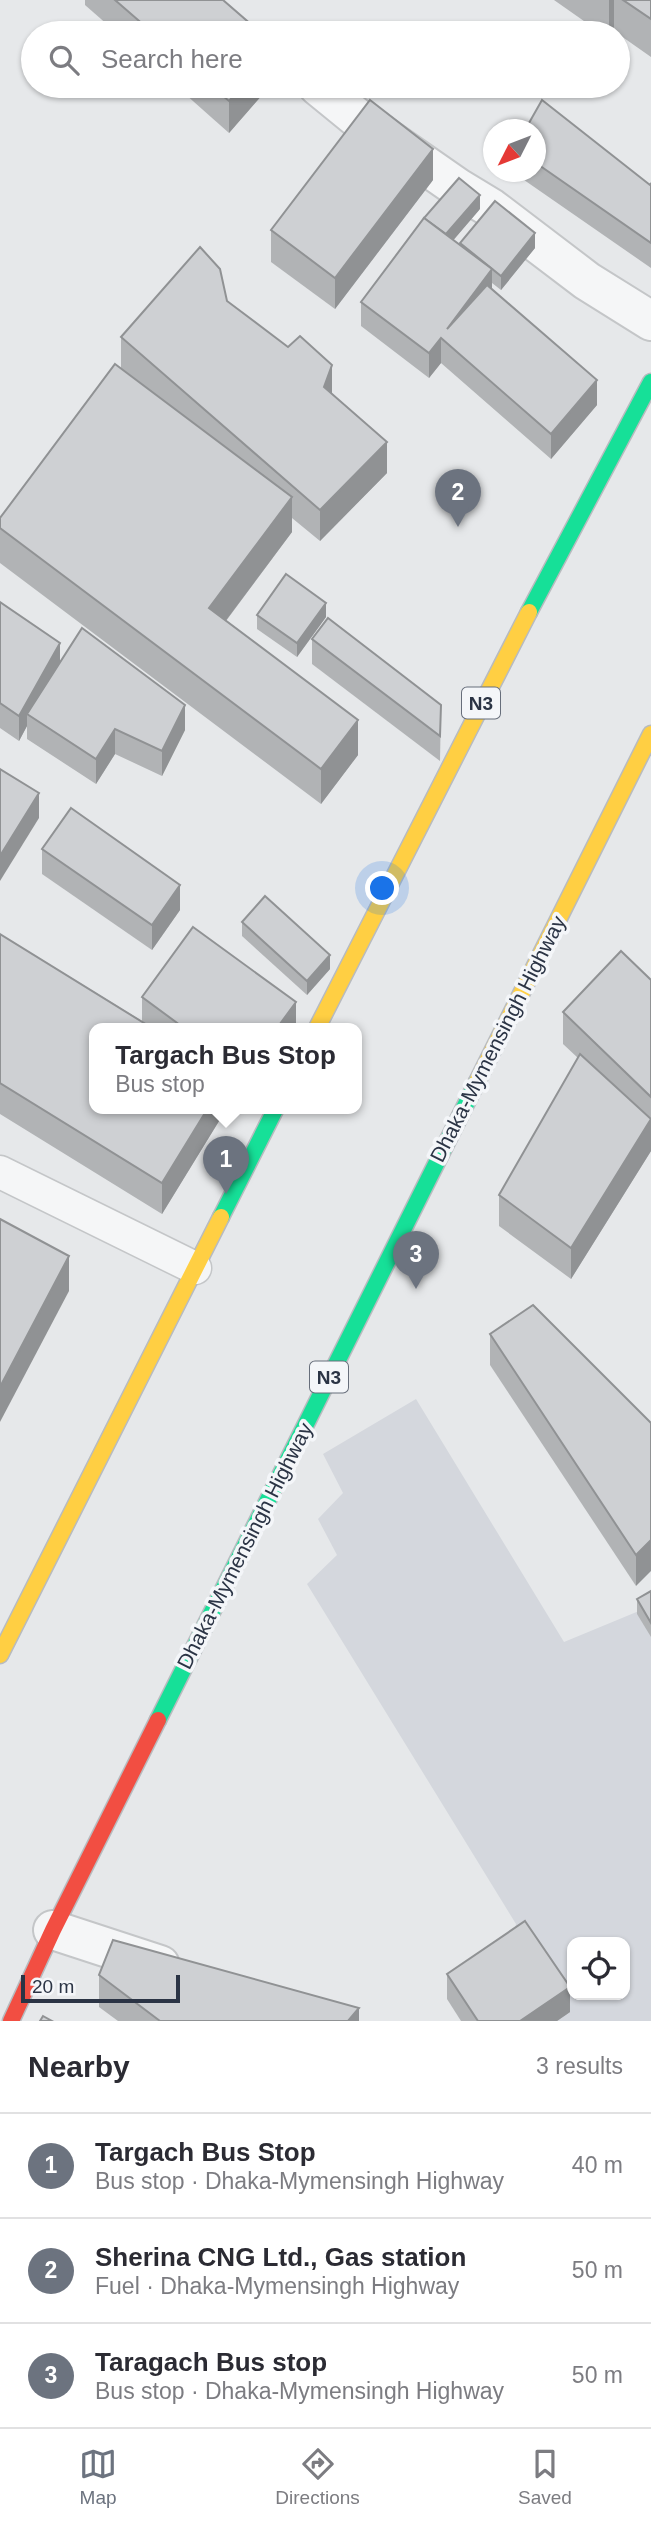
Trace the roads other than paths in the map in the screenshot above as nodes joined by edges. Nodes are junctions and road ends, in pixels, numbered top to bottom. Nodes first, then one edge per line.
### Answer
1 (333, 98) edge
2 (651, 321) edge
3 (651, 382) edge
4 (651, 734) edge
5 (320, 1023) edge
6 (273, 1114) edge
7 (0, 1172) edge
8 (195, 1268) junction
9 (0, 1655) edge
10 (53, 1930) junction
11 (188, 1974) edge
12 (11, 2021) edge

1 - 2 street
3 - 5 highway, N3
4 - 10 highway, Dhaka-Mymensingh Highway / N3
6 - 8 highway
7 - 8 lane
8 - 9 highway
10 - 11 street
10 - 12 highway, Dhaka-Mymensingh Highway / N3

